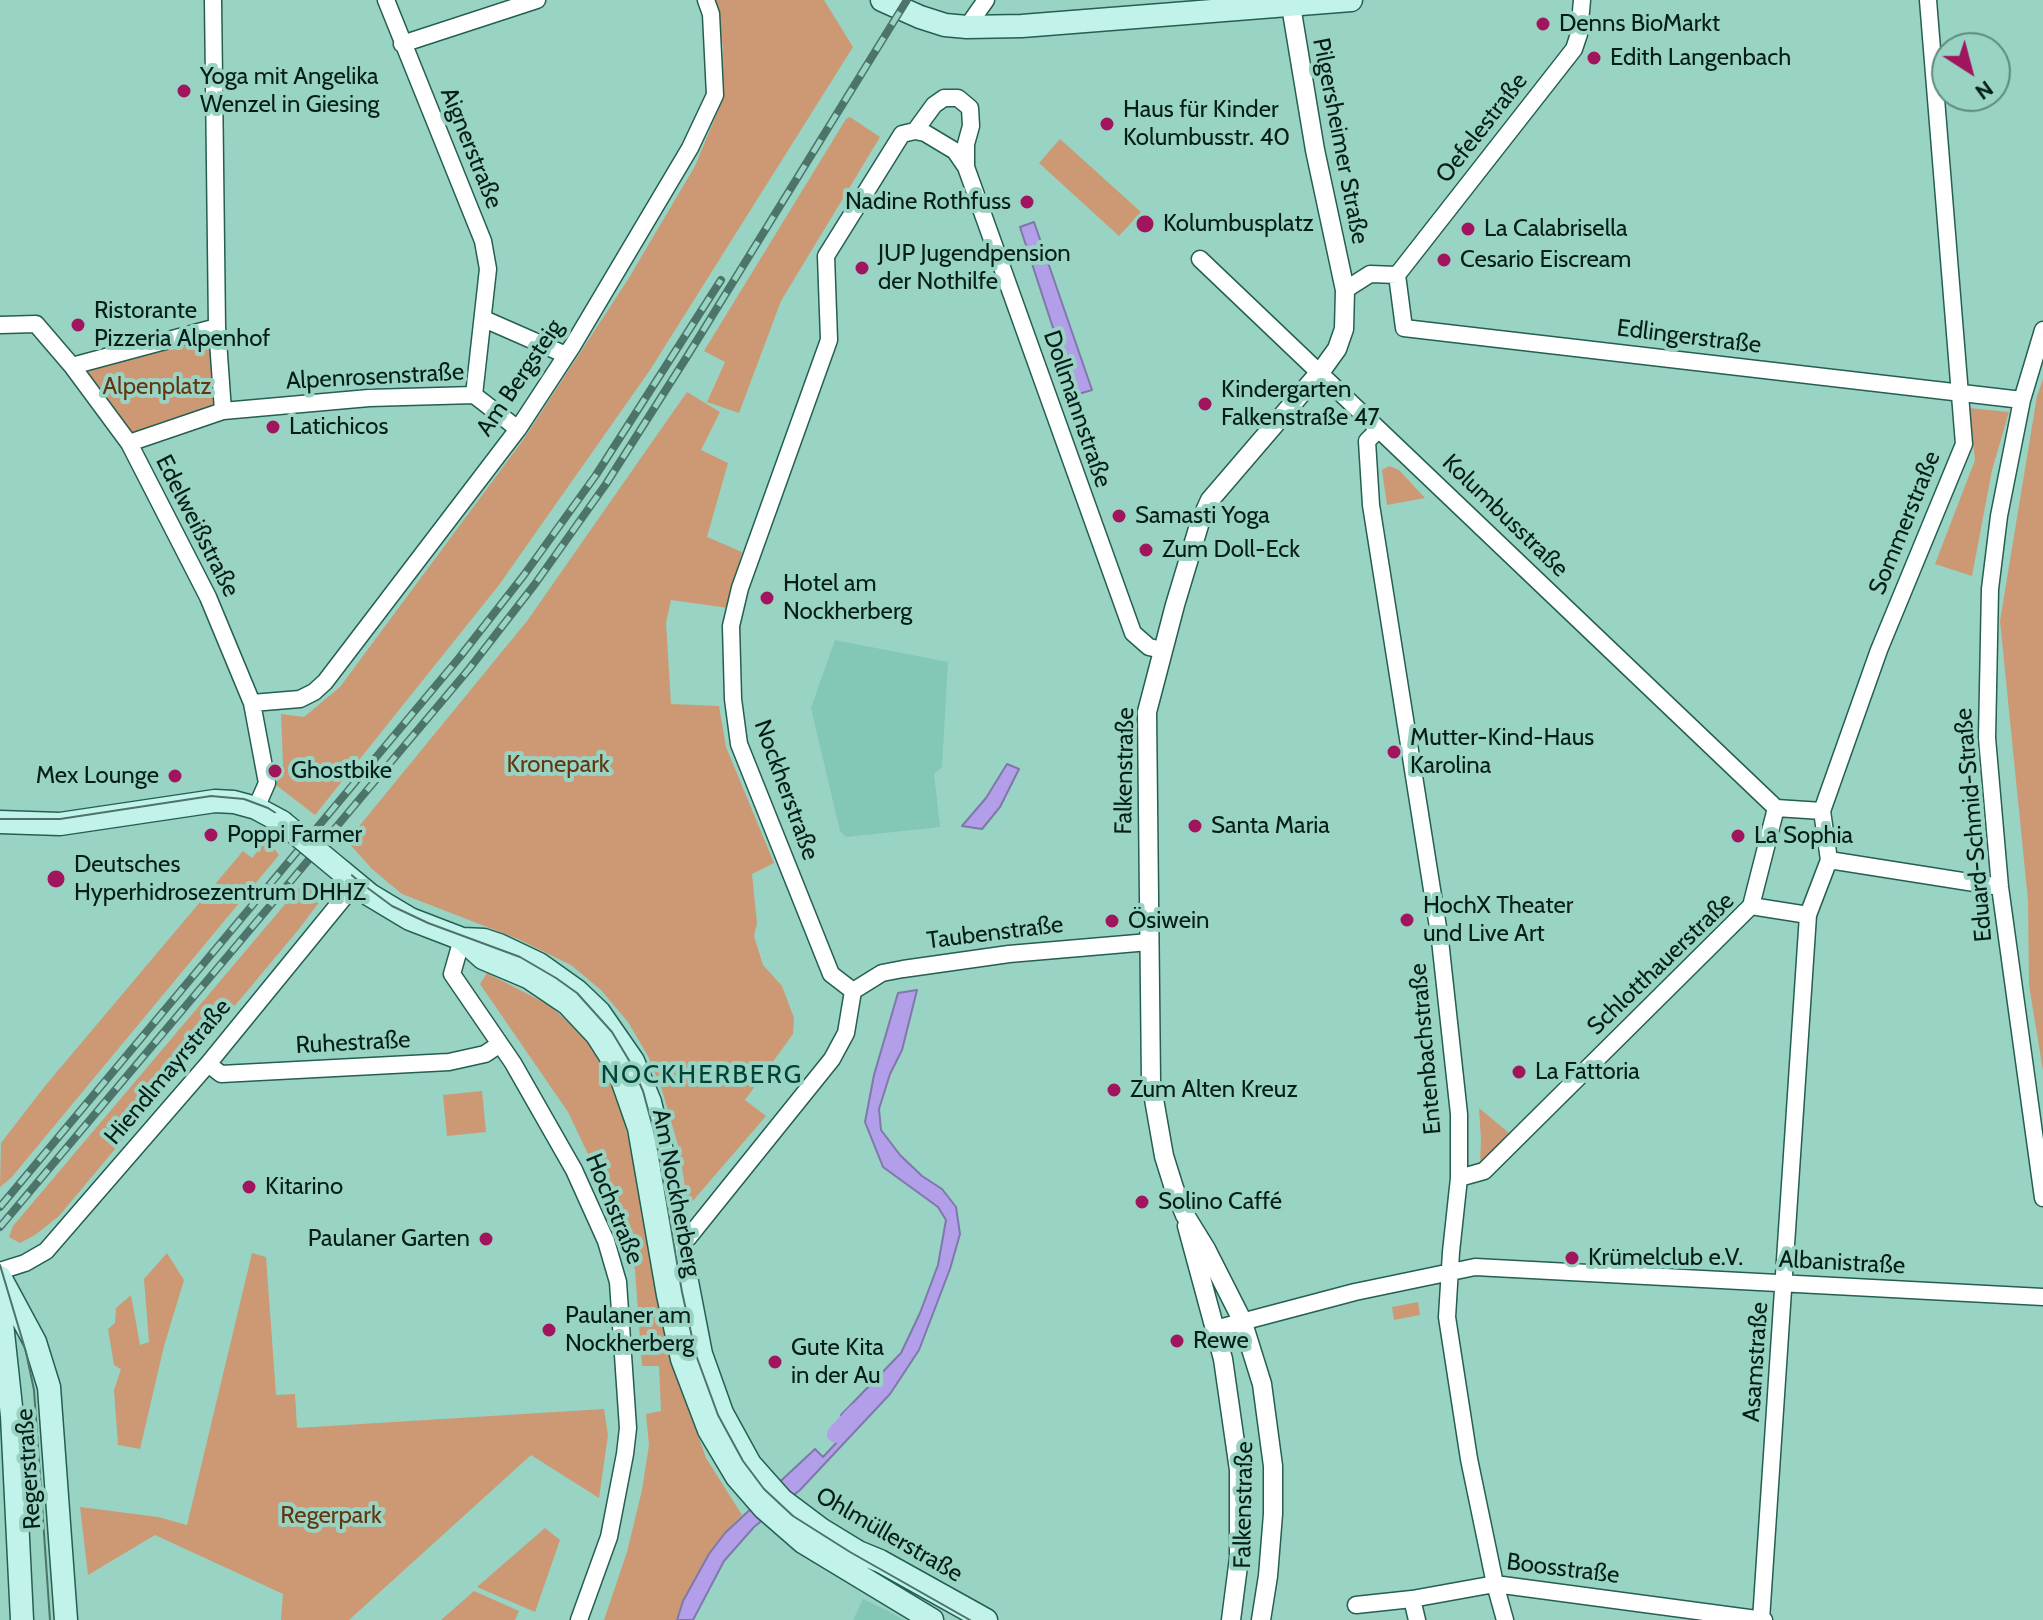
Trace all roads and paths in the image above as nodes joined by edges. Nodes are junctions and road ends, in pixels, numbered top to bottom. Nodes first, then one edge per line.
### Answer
1 (213, 0) edge
2 (386, 0) edge
3 (537, 0) edge
4 (706, 0) edge
5 (986, 0) edge
6 (1351, 0) edge
7 (1582, 0) edge
8 (1928, 0) edge
9 (1291, 2) edge
10 (890, 4) edge
11 (967, 27) junction
12 (402, 44) junction
13 (915, 131) junction
14 (966, 167) junction
15 (1200, 259) dead end
16 (1397, 275) junction
17 (1345, 290) junction
18 (484, 319) junction
19 (0, 325) edge
20 (217, 327) junction
21 (2043, 330) edge
22 (566, 355) junction
23 (72, 366) junction
24 (1320, 372) junction
25 (1960, 393) junction
26 (474, 395) junction
27 (2022, 400) junction
28 (223, 411) junction
29 (518, 429) junction
30 (1378, 430) junction
31 (129, 443) junction
32 (1162, 650) junction
33 (252, 703) junction
34 (256, 808) junction
35 (1776, 808) junction
36 (1822, 811) junction
37 (0, 822) edge
38 (1829, 860) junction
39 (348, 877) junction
40 (2000, 887) junction
41 (1751, 906) junction
42 (1808, 915) junction
43 (462, 939) junction
44 (1149, 942) junction
45 (853, 991) junction
46 (500, 1044) junction
47 (208, 1064) junction
48 (1459, 1178) junction
49 (2043, 1198) edge
50 (1185, 1215) junction
51 (678, 1239) junction
52 (0, 1271) edge
53 (1449, 1272) junction
54 (0, 1277) edge
55 (1785, 1284) junction
56 (2043, 1297) edge
57 (0, 1305) edge
58 (1242, 1320) junction
59 (1215, 1329) junction
60 (742, 1450) joint
61 (737, 1477) joint
62 (1495, 1584) junction
63 (1412, 1599) junction
64 (1356, 1605) dead end
65 (22, 1620) edge
66 (66, 1620) edge
67 (579, 1620) edge
68 (932, 1620) edge
69 (986, 1620) edge
70 (1231, 1620) edge
71 (1261, 1620) edge
72 (1417, 1620) edge
73 (1505, 1620) edge
74 (1762, 1620) edge

1 - 20 street
2 - 12 street, Aignerstraße
3 - 12 street
4 - 22 street, Am Bergsteig
5 - 11 street
6 - 9 main road
7 - 16 street, Oefelestraße
8 - 25 street, Sommerstraße
9 - 11 main road
9 - 17 street, Pilgersheimer Straße
10 - 11 main road
12 - 18 street, Aignerstraße
13 - 14 street, Dollmannstraße
13 - 14 street, Dollmannstraße
13 - 45 street, Nockherstraße
14 - 32 street, Dollmannstraße
15 - 24 street, Kolumbusstraße
16 - 17 street
16 - 25 street, Edlingerstraße
17 - 24 street, Pilgersheimer Straße
18 - 22 street
18 - 26 street, Aignerstraße
19 - 23 street, Edelweißstraße
20 - 23 street
20 - 28 street
21 - 27 street, Eduard-Schmid-Straße
22 - 29 street, Am Bergsteig
23 - 31 street, Edelweißstraße
24 - 30 street, Kolumbusstraße
24 - 32 street, Falkenstraße
25 - 27 street, Edlingerstraße
25 - 36 street, Sommerstraße
26 - 28 street, Alpenrosenstraße
26 - 29 street, Alpenrosenstraße
27 - 40 street, Eduard-Schmid-Straße
28 - 31 street
29 - 33 street, Am Bergsteig
30 - 35 street, Kolumbusstraße
30 - 48 street, Entenbachstraße
31 - 33 street, Edelweißstraße
32 - 44 street, Falkenstraße
33 - 34 street, Edelweißstraße
34 - 37 main road, Am Nockherberg
34 - 39 main road, Am Nockherberg, bridge
35 - 36 street
35 - 41 street
36 - 38 street, Sommerstraße
38 - 40 street
38 - 42 street
39 - 43 main road, Am Nockherberg
39 - 47 street, Hiendlmayrstraße
40 - 49 street, Eduard-Schmid-Straße
41 - 42 street, Schlotthauerstraße
41 - 48 street, Schlotthauerstraße
42 - 55 street, Asamstraße
43 - 46 street, Hochstraße
43 - 51 main road, Am Nockherberg
43 - 61 main road, Am Nockherberg
44 - 45 street, Taubenstraße
44 - 50 street, Falkenstraße
45 - 51 street
46 - 47 street, Ruhestraße
46 - 67 street, Hochstraße
47 - 52 street, Hiendlmayrstraße
48 - 53 street, Entenbachstraße
50 - 58 street, Falkenstraße
50 - 59 street, Falkenstraße
51 - 60 main road, Am Nockherberg
53 - 55 street, Albanistraße
53 - 58 street, Albanistraße
53 - 62 street, Entenbachstraße
54 - 66 main road, Regerstraße
55 - 56 street, Albanistraße
55 - 74 street, Asamstraße
57 - 65 main road, Regerstraße
58 - 59 street, Albanistraße
58 - 71 street, Falkenstraße
59 - 70 street, Falkenstraße
60 - 69 main road, Ohlmüllerstraße
61 - 68 main road, Ohlmüllerstraße
62 - 63 street, Boosstraße
62 - 73 street, Entenbachstraße
62 - 74 street, Boosstraße
63 - 64 street, Boosstraße
63 - 72 street

